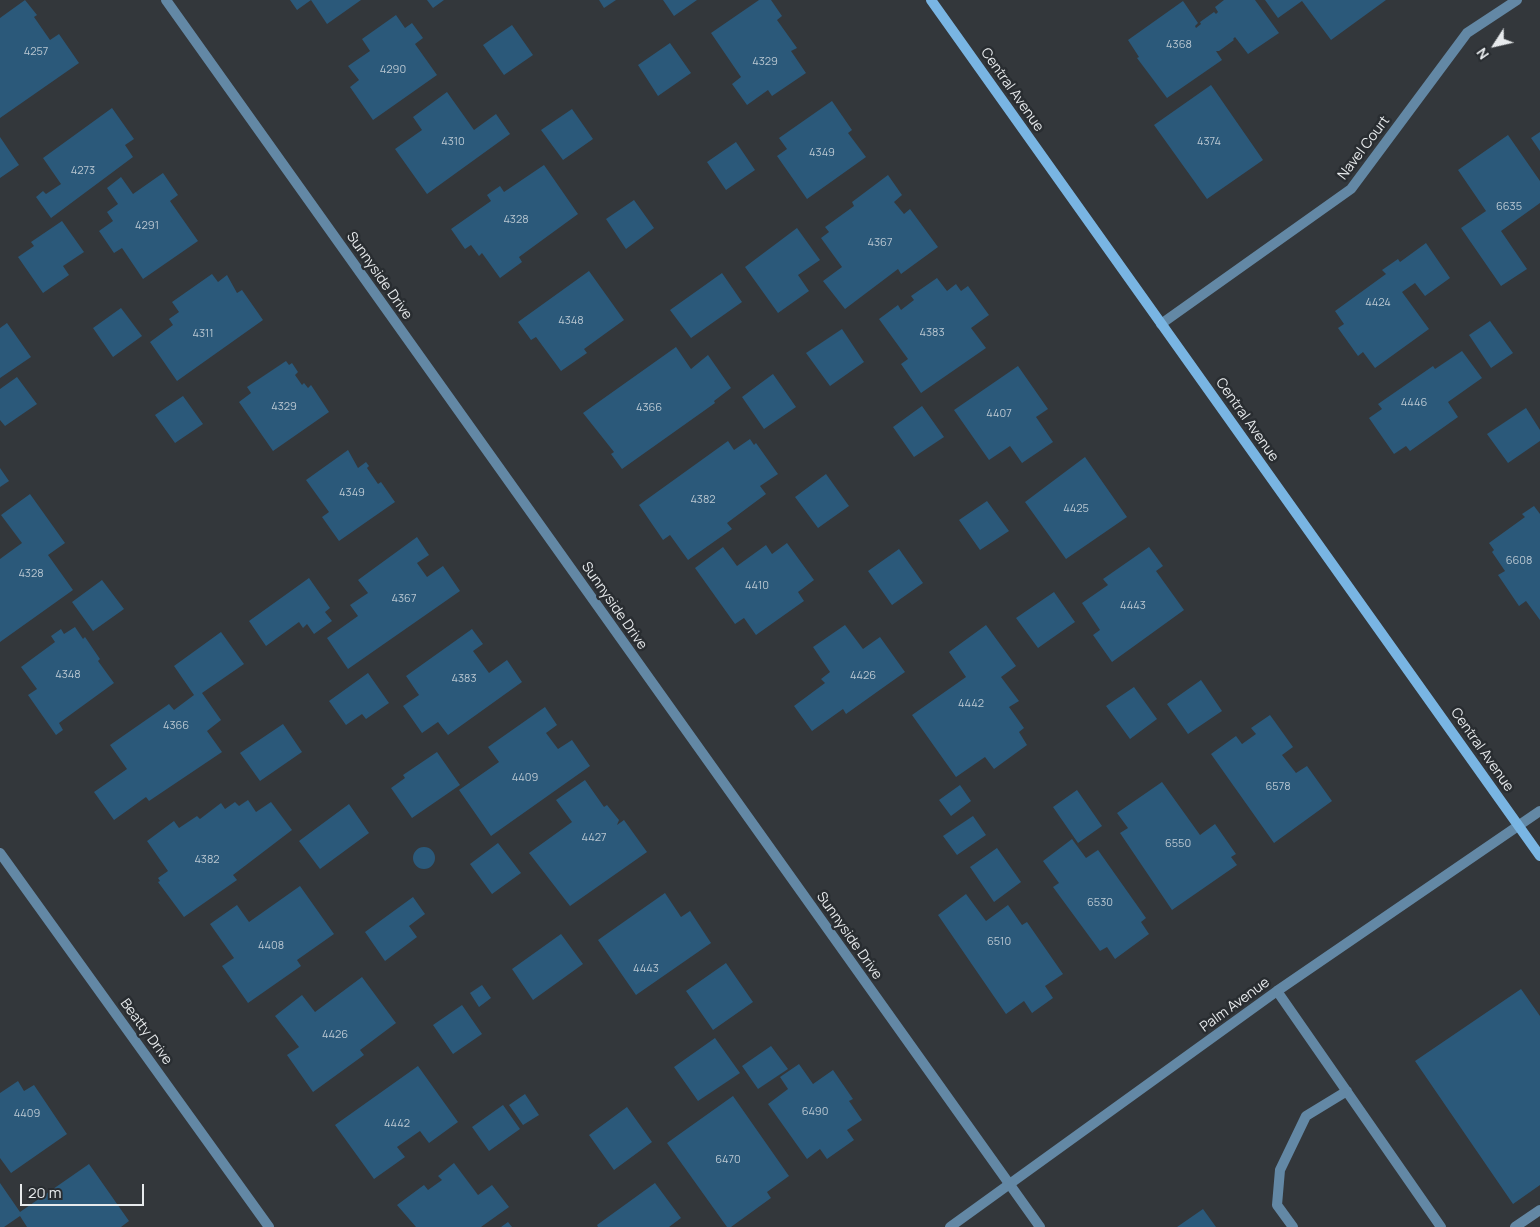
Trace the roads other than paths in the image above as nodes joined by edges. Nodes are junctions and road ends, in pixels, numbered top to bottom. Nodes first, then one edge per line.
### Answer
1 (166, 0) edge
2 (931, 0) edge
3 (1517, 0) edge
4 (1161, 324) junction
5 (1540, 811) edge
6 (1519, 826) junction
7 (0, 853) edge
8 (1540, 856) edge
9 (1277, 991) junction
10 (1347, 1091) junction
11 (1010, 1185) junction
12 (1540, 1210) edge
13 (269, 1227) edge
14 (950, 1227) edge
15 (1040, 1227) edge
16 (1293, 1227) edge
17 (1441, 1227) edge
18 (1515, 1227) edge

1 - 11 street, Sunnyside Drive
2 - 4 main road, Central Avenue
3 - 4 street, Navel Court
4 - 6 main road, Central Avenue
5 - 6 street, Palm Avenue
6 - 8 main road, Central Avenue
6 - 9 street, Palm Avenue
7 - 13 street, Beatty Drive
9 - 10 street
9 - 11 street, Palm Avenue
10 - 16 street
10 - 17 street
11 - 14 street, Palm Avenue
11 - 15 street, Sunnyside Drive
12 - 18 street

